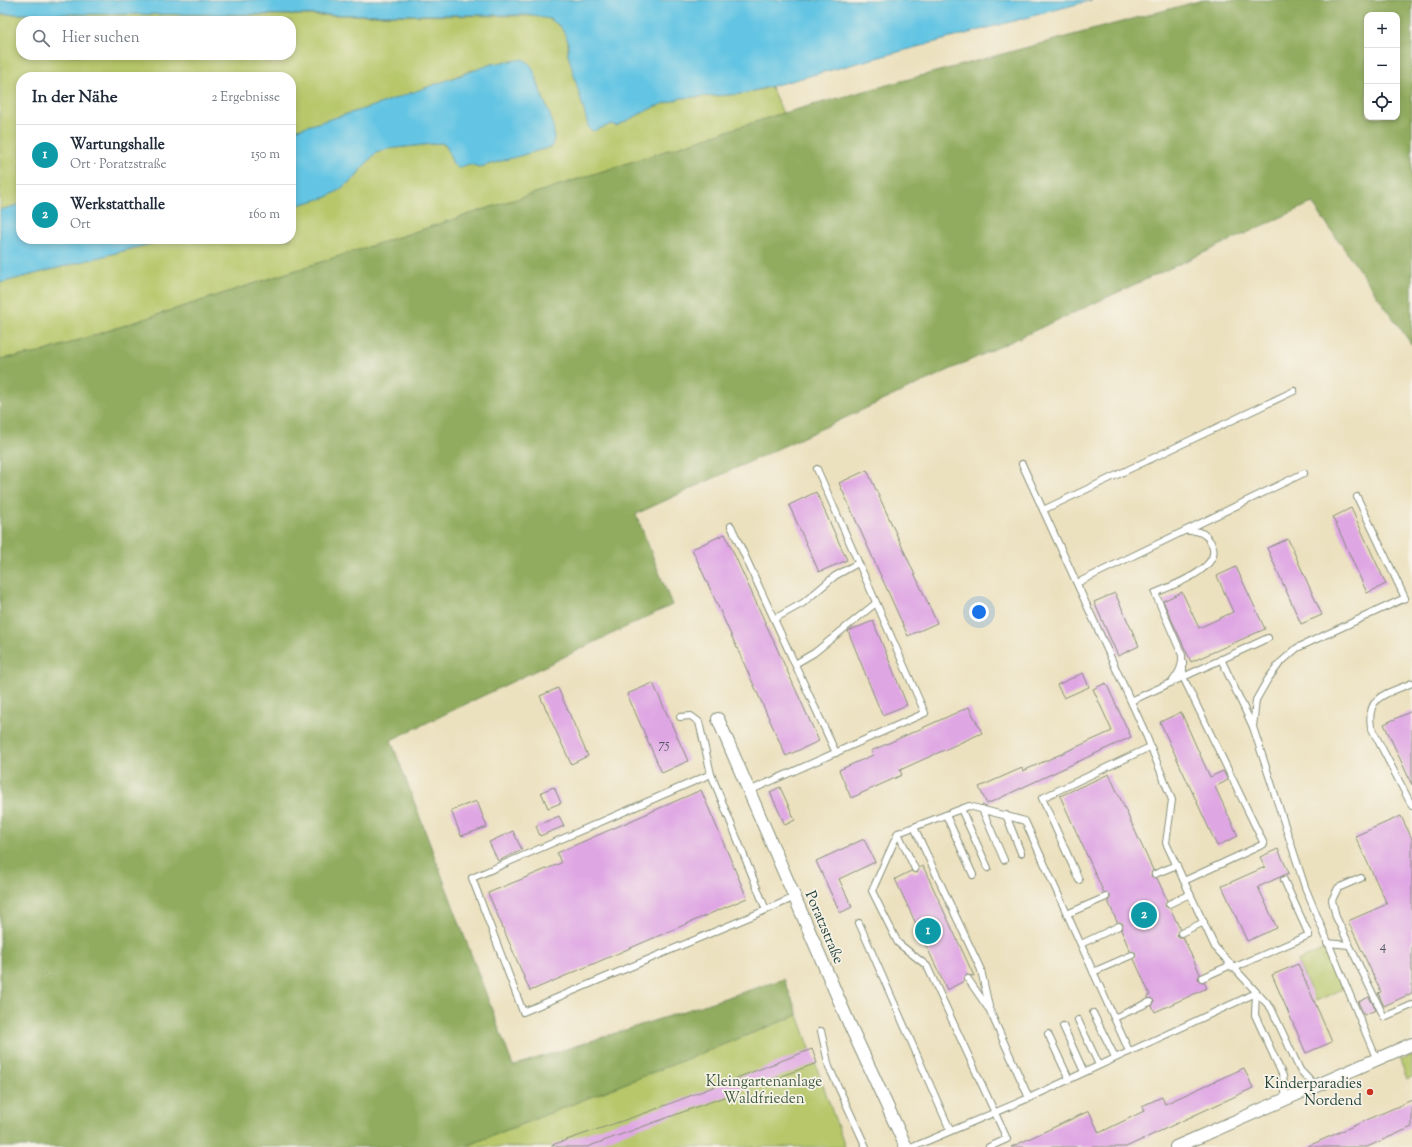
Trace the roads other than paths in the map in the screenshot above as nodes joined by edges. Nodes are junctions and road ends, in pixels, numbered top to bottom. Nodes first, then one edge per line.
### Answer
1 (1294, 391) dead end
2 (1022, 464) dead end
3 (817, 469) dead end
4 (1304, 473) dead end
5 (1357, 497) dead end
6 (1044, 510) junction
7 (731, 526) dead end
8 (1184, 531) junction
9 (858, 563) junction
10 (1077, 583) junction
11 (876, 603) junction
12 (774, 619) junction
13 (1268, 638) dead end
14 (1221, 659) junction
15 (1183, 663) junction
16 (795, 664) junction
17 (1184, 677) junction
18 (1172, 682) junction
19 (1412, 683) edge
20 (1131, 701) junction
21 (680, 717) dead end
22 (718, 720) dead end
23 (1253, 727) junction
24 (1150, 747) junction
25 (836, 753) junction
26 (711, 774) junction
27 (749, 791) junction
28 (1412, 806) edge
29 (961, 809) junction
30 (982, 809) junction
31 (946, 815) junction
32 (1006, 815) junction
33 (914, 827) junction
34 (898, 833) junction
35 (1021, 853) dead end
36 (1004, 860) dead end
37 (1177, 865) junction
38 (988, 868) dead end
39 (915, 869) dead end
40 (1155, 874) dead end
41 (973, 875) dead end
42 (1361, 878) dead end
43 (1079, 880) dead end
44 (1284, 880) dead end
45 (1184, 881) junction
46 (1190, 894) junction
47 (1106, 896) dead end
48 (795, 897) junction
49 (1168, 904) dead end
50 (766, 910) junction
51 (1067, 914) junction
52 (1204, 922) junction
53 (859, 923) dead end
54 (1119, 926) dead end
55 (1181, 933) dead end
56 (1327, 943) junction
57 (1080, 944) junction
58 (1349, 945) junction
59 (1132, 955) dead end
60 (1232, 967) junction
61 (1094, 972) junction
62 (1202, 978) dead end
63 (968, 979) dead end
64 (1256, 993) junction
65 (1150, 1002) dead end
66 (1412, 1005) edge
67 (990, 1011) junction
68 (1093, 1012) dead end
69 (1114, 1018) junction
70 (1078, 1020) dead end
71 (1063, 1026) dead end
72 (821, 1031) dead end
73 (1048, 1034) dead end
74 (1412, 1044) edge
75 (1129, 1051) junction
76 (1115, 1058) junction
77 (1377, 1060) junction
78 (1099, 1065) junction
79 (1084, 1072) junction
80 (1069, 1079) junction
81 (1316, 1087) junction
82 (1029, 1098) junction
83 (1286, 1100) junction
84 (995, 1112) junction
85 (950, 1130) junction
86 (866, 1147) edge
87 (906, 1147) edge
88 (913, 1147) edge
89 (989, 1147) edge
90 (1176, 1147) edge

1 - 6 lane
2 - 6 lane
3 - 9 lane
4 - 8 lane
5 - 23 lane
6 - 10 lane
7 - 12 lane
8 - 10 lane
8 - 15 lane
9 - 11 lane
9 - 12 lane
10 - 20 lane
11 - 16 lane
11 - 25 lane
12 - 16 lane
13 - 14 lane
14 - 17 lane
14 - 23 lane
15 - 17 lane
15 - 18 lane
16 - 25 lane
17 - 18 lane
17 - 45 lane
18 - 20 lane
19 - 28 lane
20 - 24 lane
21 - 26 lane
22 - 27 street, Poratzstraße
23 - 56 lane
24 - 37 lane
24 - 43 lane
25 - 27 lane
26 - 50 lane
26 - 50 lane
27 - 48 street, Poratzstraße
29 - 30 lane
29 - 31 lane
29 - 38 lane
30 - 32 lane
30 - 36 lane
31 - 33 lane
31 - 41 lane
32 - 35 lane
32 - 51 lane
33 - 34 lane
33 - 67 lane
34 - 39 lane
34 - 84 lane
37 - 40 lane
37 - 45 lane
42 - 58 lane
44 - 60 lane
45 - 46 lane
46 - 49 lane
46 - 52 lane
47 - 51 lane
48 - 50 lane
48 - 87 street, Poratzstraße
51 - 57 lane
52 - 55 lane
52 - 60 lane
53 - 85 lane
54 - 57 lane
56 - 58 lane
56 - 77 lane
57 - 61 lane
58 - 66 lane
59 - 61 lane
60 - 62 lane
60 - 64 lane
61 - 69 lane
63 - 67 lane
64 - 75 lane
64 - 81 lane
64 - 83 lane
65 - 69 lane
67 - 82 lane
68 - 76 lane
69 - 75 lane
70 - 78 lane
71 - 79 lane
72 - 86 lane
73 - 80 lane
74 - 77 street
75 - 76 lane
76 - 78 lane
77 - 81 street
78 - 79 lane
79 - 80 lane
80 - 82 lane
81 - 83 street
82 - 84 lane
83 - 90 street
84 - 85 lane
84 - 89 lane
85 - 88 lane

